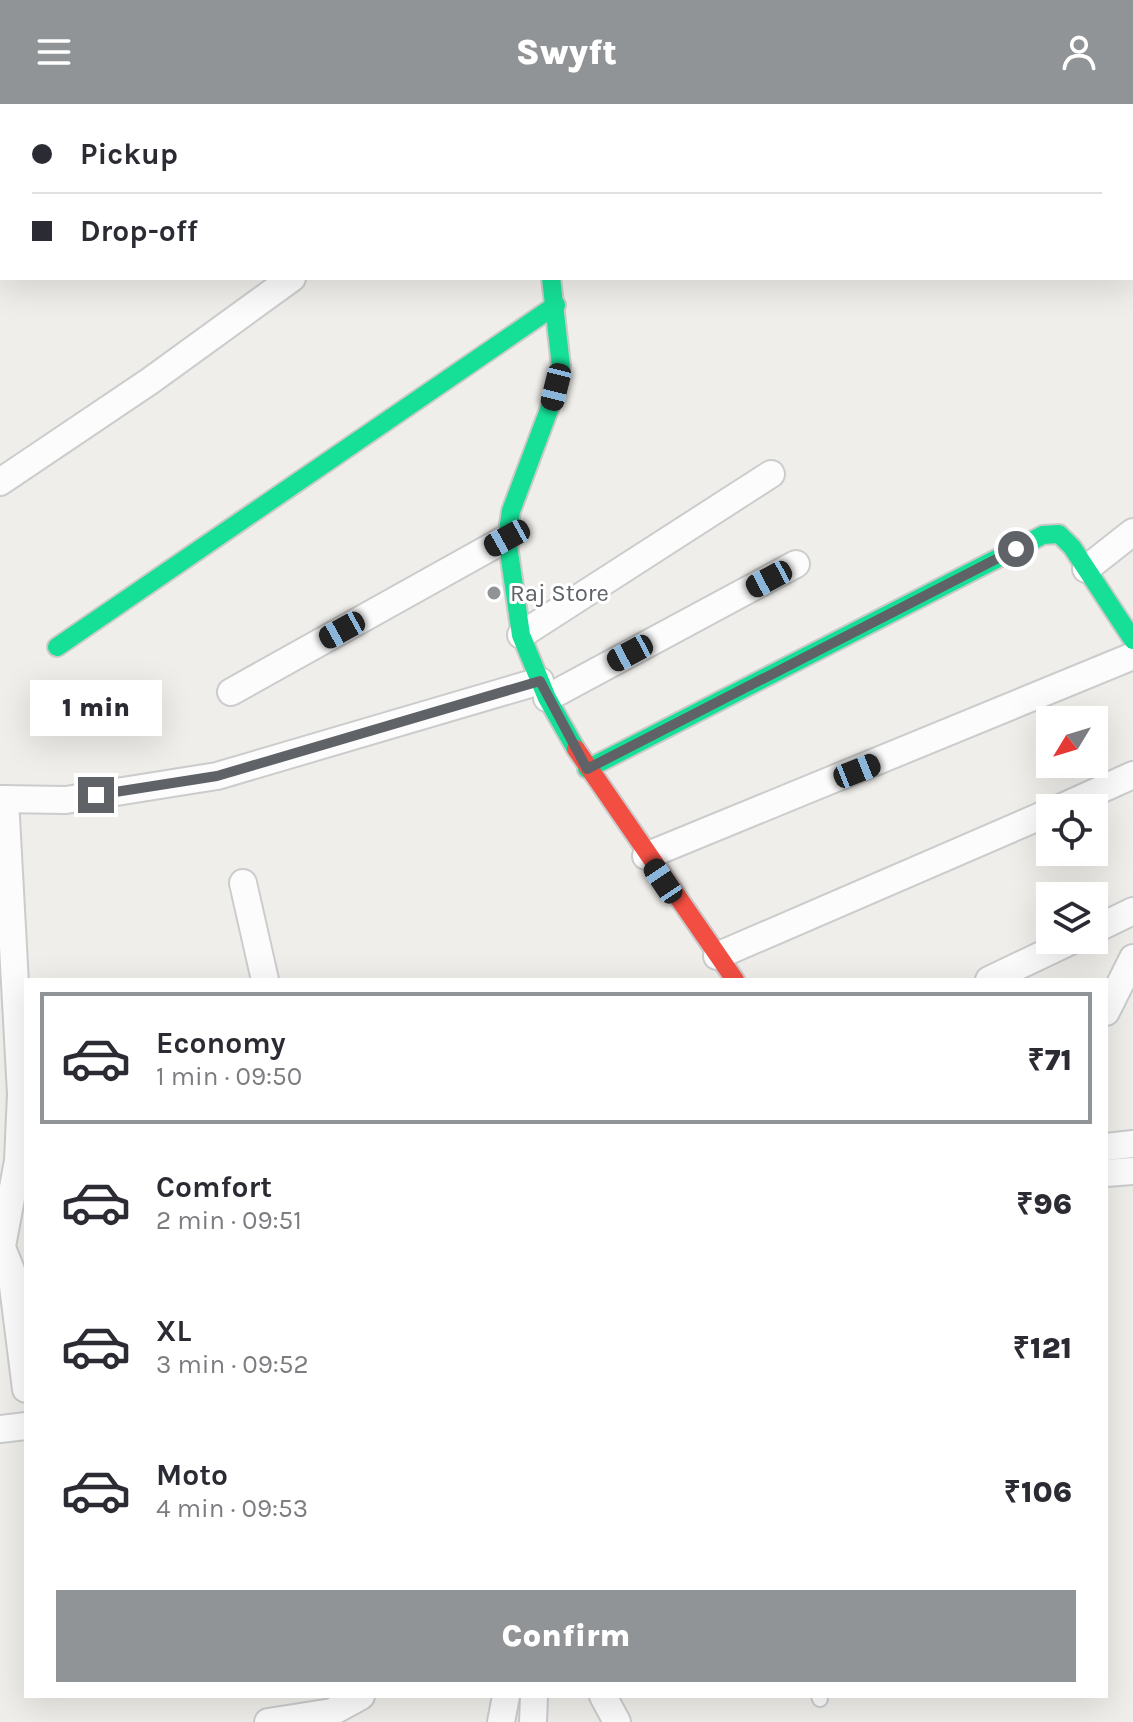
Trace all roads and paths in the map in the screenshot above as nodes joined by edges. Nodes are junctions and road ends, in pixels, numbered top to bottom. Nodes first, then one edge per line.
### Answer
1 (289, 280) edge
2 (551, 280) edge
3 (556, 305) junction
4 (771, 474) dead end
5 (0, 482) edge
6 (1133, 532) edge
7 (507, 538) junction
8 (796, 564) dead end
9 (1086, 569) junction
10 (521, 635) junction
11 (1133, 640) edge
12 (57, 647) dead end
13 (1133, 656) edge
14 (543, 690) junction
15 (231, 692) dead end
16 (587, 769) junction
17 (1133, 775) edge
18 (1091, 794) edge
19 (3, 799) edge
20 (1036, 818) edge
21 (646, 856) junction
22 (243, 883) dead end
23 (1133, 911) edge
24 (1108, 923) edge
25 (1044, 954) edge
26 (717, 956) junction
27 (1133, 958) edge
28 (265, 978) edge
29 (734, 978) edge
30 (993, 978) edge
31 (1108, 1008) edge
32 (22, 1014) edge
33 (1133, 1144) edge
34 (1108, 1147) edge
35 (1133, 1171) edge
36 (1108, 1173) edge
37 (8, 1238) edge
38 (24, 1373) edge
39 (24, 1426) edge
40 (0, 1429) edge
41 (357, 1698) edge
42 (506, 1698) edge
43 (534, 1698) edge
44 (604, 1698) edge
45 (268, 1722) edge
46 (501, 1722) edge
47 (533, 1722) edge
48 (617, 1722) edge

1 - 5 street
2 - 3 street
3 - 7 street
3 - 12 street
4 - 10 street
6 - 9 street
7 - 10 street
7 - 15 street
8 - 14 street
9 - 11 street
9 - 16 street
10 - 14 street
13 - 21 street
14 - 16 street
14 - 19 street
16 - 21 street
17 - 18 street
19 - 32 street
20 - 26 street
21 - 26 street
22 - 28 street
23 - 24 street
25 - 30 street
26 - 29 street
27 - 31 street
32 - 37 street
33 - 34 street
35 - 36 street
37 - 38 street
39 - 40 street
41 - 45 street
42 - 46 street
43 - 47 street
44 - 48 street

